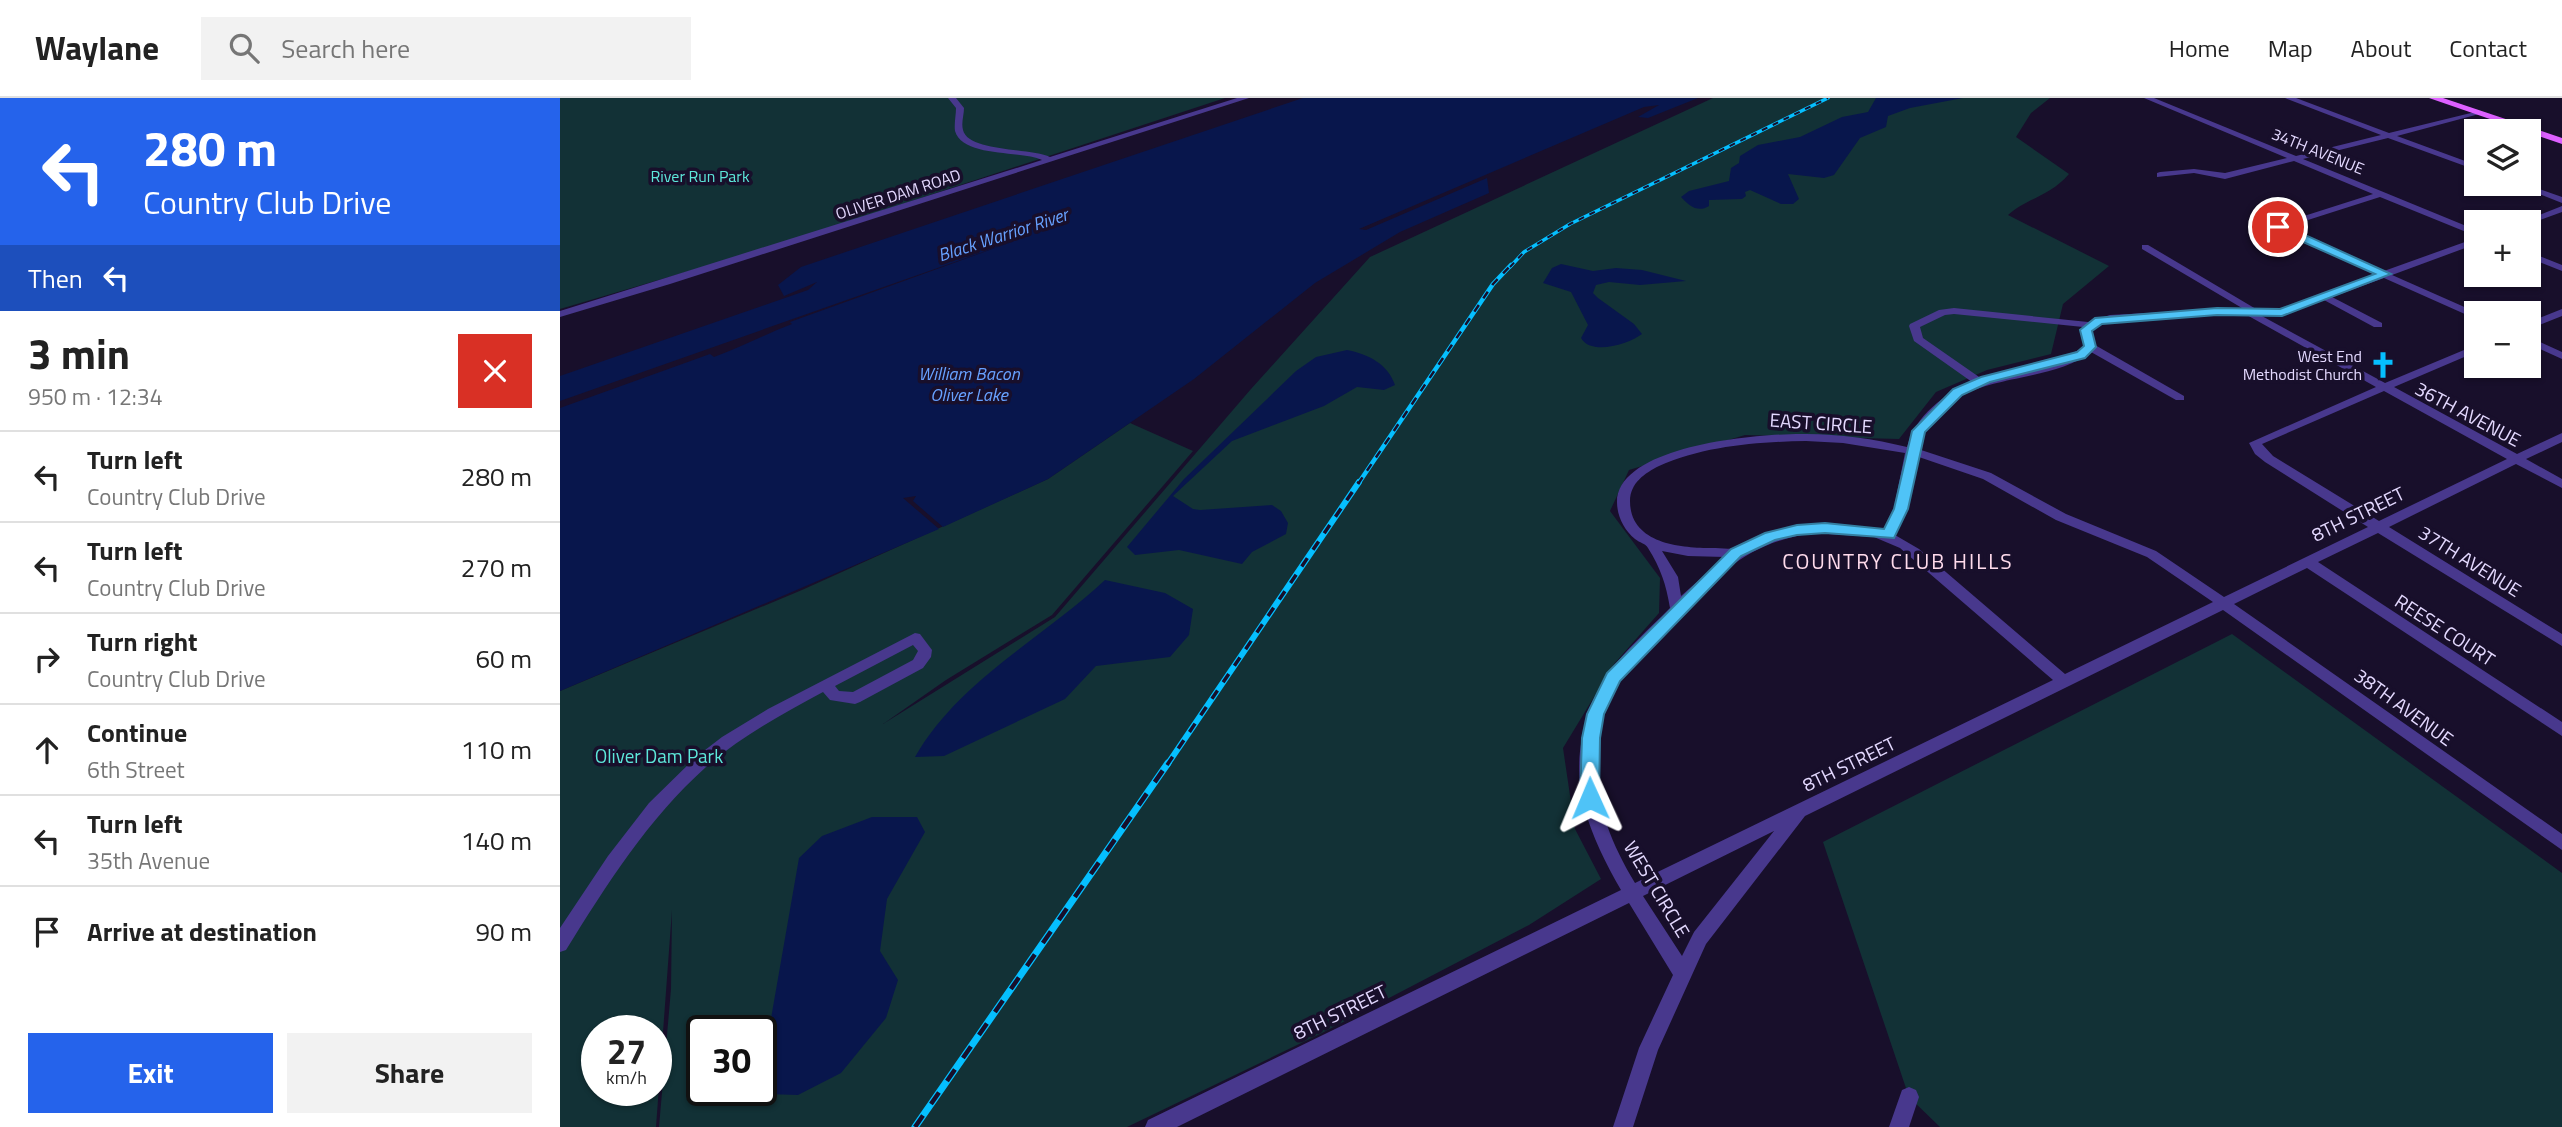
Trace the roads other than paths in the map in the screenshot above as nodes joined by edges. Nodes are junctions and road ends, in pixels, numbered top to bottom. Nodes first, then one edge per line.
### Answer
1 (952, 98) edge
2 (1245, 98) edge
3 (2148, 98) edge
4 (2289, 98) edge
5 (2434, 98) edge
6 (2455, 101) edge
7 (2479, 113) junction
8 (2387, 134) junction
9 (2562, 141) edge
10 (2294, 158) junction
11 (1049, 160) junction
12 (2464, 163) edge
13 (2160, 175) dead end
14 (2541, 192) edge
15 (2379, 194) junction
16 (2562, 200) edge
17 (2562, 209) edge
18 (2541, 217) edge
19 (2267, 222) dead end
20 (2278, 227) junction
21 (2464, 228) edge
22 (2464, 245) edge
23 (2145, 247) dead end
24 (2541, 260) edge
25 (2562, 268) edge
26 (2385, 274) junction
27 (2325, 297) junction
28 (2464, 310) edge
29 (2562, 312) edge
30 (2254, 313) junction
31 (560, 314) edge
32 (2541, 321) edge
33 (2089, 325) junction
34 (2378, 326) dead end
35 (2541, 346) edge
36 (2090, 347) junction
37 (2464, 353) edge
38 (2562, 356) edge
39 (1978, 382) junction
40 (2384, 388) junction
41 (2180, 398) dead end
42 (2562, 437) edge
43 (1912, 452) junction
44 (2516, 460) junction
45 (2562, 484) edge
46 (2379, 527) junction
47 (1889, 534) junction
48 (1653, 544) junction
49 (1736, 552) junction
50 (2308, 562) junction
51 (2224, 603) junction
52 (1677, 609) junction
53 (2562, 641) edge
54 (2064, 681) junction
55 (827, 686) junction
56 (2562, 730) edge
57 (1799, 812) junction
58 (2562, 843) edge
59 (1633, 891) junction
60 (560, 944) edge
61 (1684, 975) junction
62 (1909, 1097) dead end
63 (1155, 1127) edge
64 (1623, 1127) edge
65 (1899, 1127) edge

1 - 11 street
2 - 11 street, OLIVER DAM ROAD
3 - 10 street, 34TH AVENUE
4 - 8 street
5 - 6 main road
6 - 7 main road
7 - 8 street
7 - 9 main road
8 - 10 street
8 - 12 street
10 - 13 street
10 - 15 street, 34TH AVENUE
11 - 31 street, OLIVER DAM ROAD
14 - 16 street
15 - 20 street
15 - 21 street, 34TH AVENUE
17 - 18 street
19 - 20 street
20 - 26 street
22 - 26 street
23 - 30 street, 36TH AVENUE
24 - 25 street
26 - 27 street
26 - 28 street
27 - 30 street
27 - 34 street
29 - 32 street
30 - 33 street
30 - 40 street, 36TH AVENUE
33 - 36 street
33 - 39 street
35 - 38 street
36 - 39 street
36 - 41 street
37 - 40 street
39 - 43 street
40 - 44 street, 36TH AVENUE
40 - 46 street, 37TH AVENUE
42 - 44 street, 8TH STREET
43 - 47 street
43 - 48 street, EAST CIRCLE
43 - 51 street, EAST CIRCLE
44 - 45 street, 36TH AVENUE
44 - 46 street, 8TH STREET
46 - 50 street, 8TH STREET
46 - 53 street, 37TH AVENUE
47 - 49 street, WEST CIRCLE
47 - 54 street
48 - 49 street, EAST CIRCLE
48 - 52 street
49 - 52 street, WEST CIRCLE
50 - 51 street, 8TH STREET
50 - 56 street, REESE COURT
51 - 54 street, 8TH STREET
51 - 58 street, 38TH AVENUE
52 - 59 street, WEST CIRCLE
54 - 57 street, 8TH STREET
55 - 55 street
55 - 60 street
57 - 59 street, 8TH STREET
57 - 61 street
59 - 61 street, WEST CIRCLE
59 - 63 street, 8TH STREET
61 - 64 street
62 - 65 street

